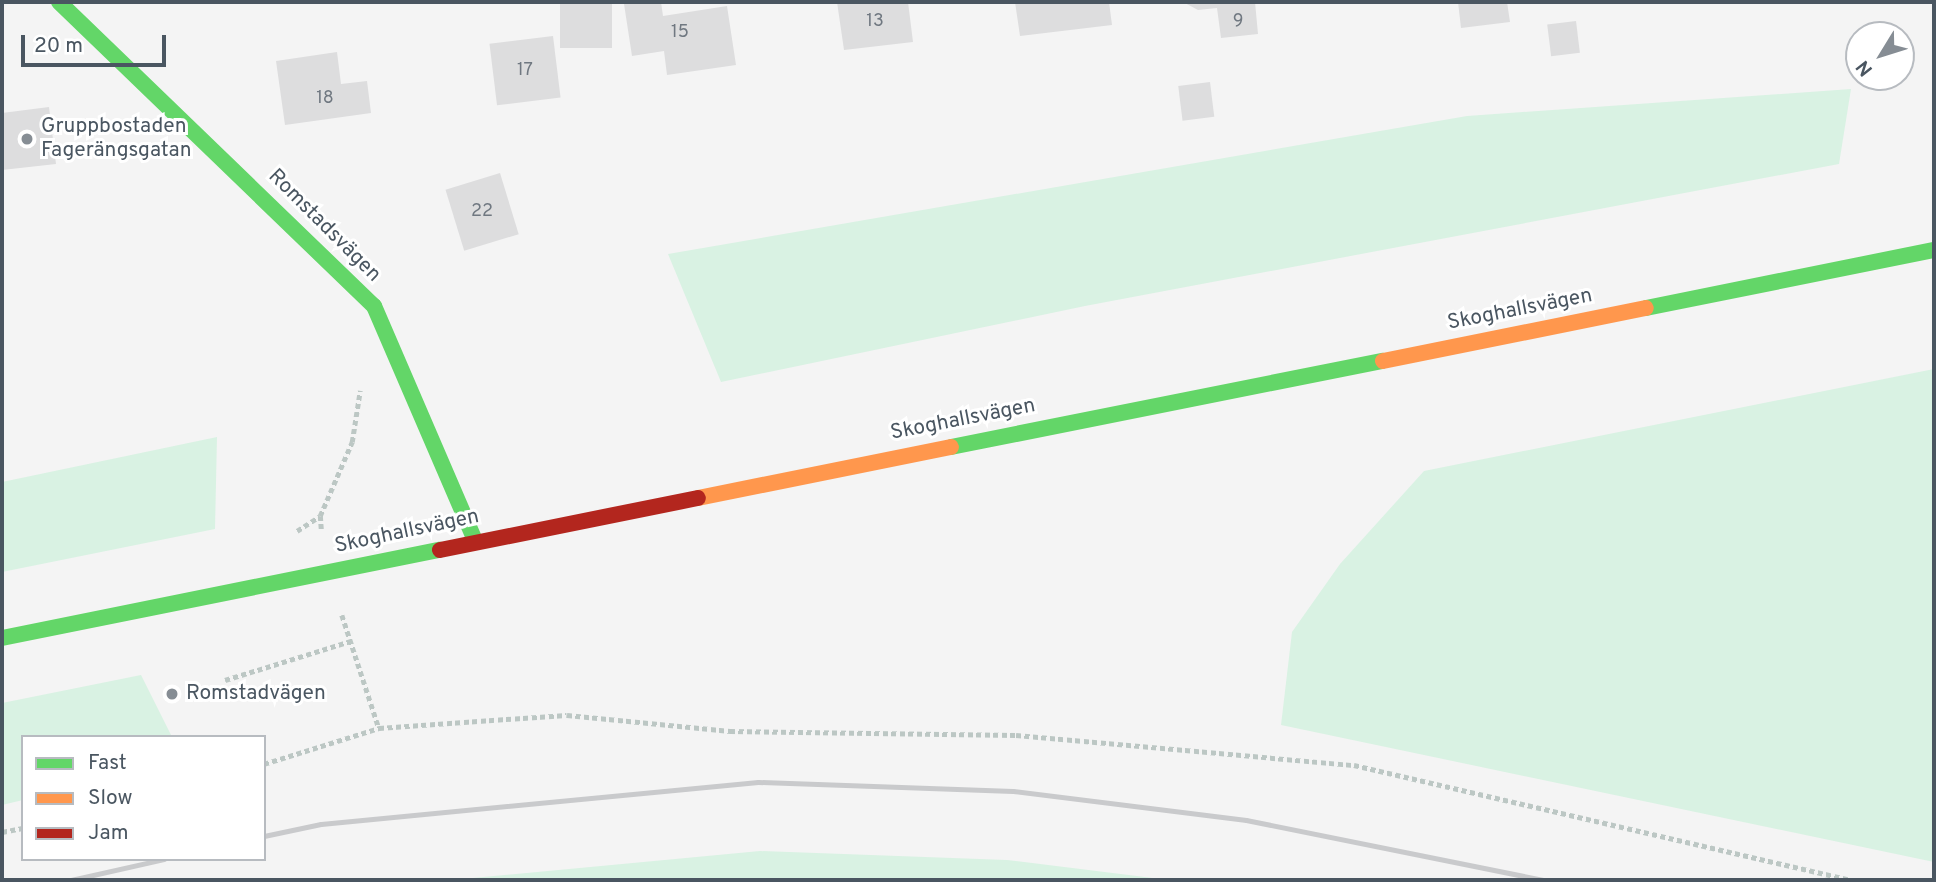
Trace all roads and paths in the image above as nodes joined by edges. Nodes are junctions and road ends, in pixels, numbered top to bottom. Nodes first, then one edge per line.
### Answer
1 (59, 2) edge
2 (1934, 250) edge
3 (363, 374) dead end
4 (474, 538) junction
5 (328, 571) junction
6 (2, 638) edge
7 (351, 641) junction
8 (225, 680) dead end
9 (379, 728) junction
10 (266, 763) edge
11 (21, 828) edge
12 (2, 832) edge
13 (1851, 880) edge

1 - 4 main road, Romstadsvägen
2 - 4 main road, Skoghallsvägen
3 - 5 path
4 - 5 main road, Skoghallsvägen
5 - 6 main road, Skoghallsvägen
5 - 7 path
7 - 8 path
7 - 9 path
9 - 10 path
9 - 13 path
11 - 12 path

